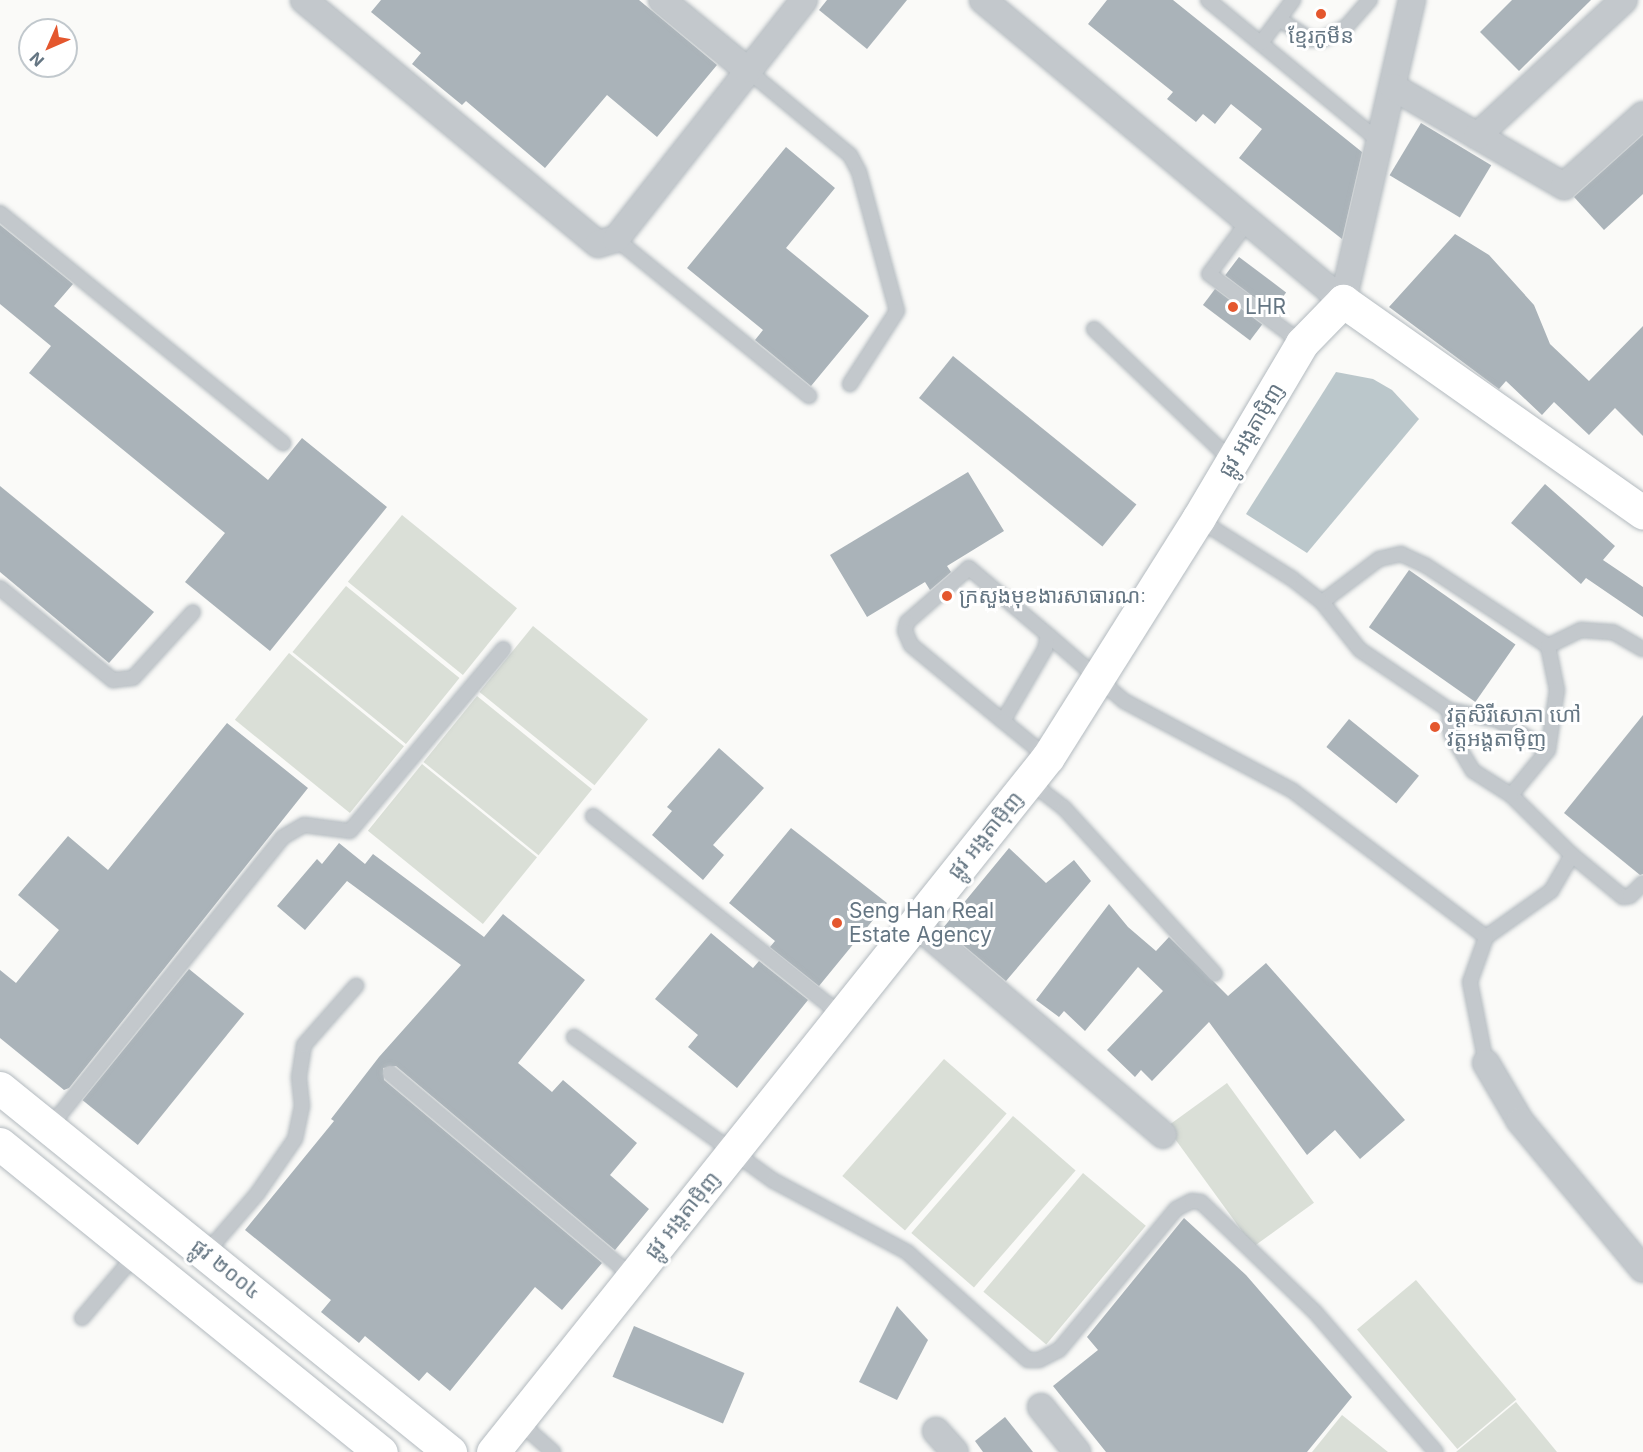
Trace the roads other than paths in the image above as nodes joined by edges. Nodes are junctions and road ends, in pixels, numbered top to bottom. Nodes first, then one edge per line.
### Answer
1 (304, 0) edge
2 (662, 0) edge
3 (804, 0) edge
4 (983, 0) edge
5 (1208, 0) edge
6 (1293, 0) edge
7 (1370, 0) edge
8 (1412, 0) edge
9 (1624, 0) edge
10 (1223, 5) edge
11 (1279, 19) junction
12 (1261, 43) junction
13 (746, 69) junction
14 (1393, 87) junction
15 (1642, 116) edge
16 (1477, 136) junction
17 (1379, 141) junction
18 (0, 213) edge
19 (1249, 220) junction
20 (616, 239) junction
21 (1343, 301) junction
22 (1094, 329) dead end
23 (1302, 343) junction
24 (850, 384) dead end
25 (809, 396) dead end
26 (283, 443) dead end
27 (1232, 461) junction
28 (1643, 513) edge
29 (1198, 519) junction
30 (0, 588) edge
31 (1322, 602) junction
32 (193, 612) dead end
33 (1048, 635) junction
34 (1548, 646) junction
35 (503, 649) dead end
36 (1643, 649) edge
37 (1098, 680) junction
38 (1449, 711) junction
39 (1003, 721) junction
40 (1548, 750) junction
41 (1038, 769) junction
42 (1511, 795) junction
43 (593, 816) dead end
44 (1572, 855) junction
45 (1643, 883) edge
46 (915, 923) junction
47 (1486, 937) junction
48 (1215, 974) dead end
49 (356, 986) dead end
50 (841, 1016) junction
51 (574, 1037) dead end
52 (1486, 1063) joint
53 (390, 1073) dead end
54 (0, 1088) edge
55 (49, 1128) junction
56 (1163, 1135) dead end
57 (731, 1153) junction
58 (4, 1154) edge
59 (206, 1253) junction
60 (136, 1254) junction
61 (1642, 1264) edge
62 (633, 1276) junction
63 (82, 1318) dead end
64 (1041, 1407) dead end
65 (518, 1421) junction
66 (936, 1431) dead end
67 (381, 1452) edge
68 (450, 1452) edge
69 (493, 1452) edge
70 (553, 1452) edge
71 (955, 1452) edge
72 (1077, 1452) edge
73 (1436, 1452) edge

1 - 20 street
2 - 13 street
3 - 13 street
4 - 19 street
5 - 10 lane
6 - 11 lane
7 - 11 lane
8 - 14 street
9 - 16 street
10 - 12 lane
11 - 12 lane
12 - 17 lane
13 - 20 street
13 - 24 lane
14 - 16 street
14 - 17 street
15 - 16 street
17 - 21 street
18 - 26 lane
19 - 21 street
19 - 23 lane
20 - 25 lane
21 - 23 street, ផ្លូវ អង្តតាម៉ិញ
21 - 28 street
22 - 27 lane
23 - 27 street, ផ្លូវ អង្តតាម៉ិញ
27 - 29 street, ផ្លូវ អង្តតាម៉ិញ
29 - 31 lane
29 - 37 street, ផ្លូវ អង្តតាម៉ិញ
30 - 32 lane
31 - 34 lane
31 - 38 lane
33 - 37 lane
33 - 39 lane
33 - 39 lane
34 - 36 lane
34 - 40 lane
35 - 55 lane
37 - 41 street, ផ្លូវ អង្តតាម៉ិញ
37 - 47 lane
38 - 40 lane
38 - 42 lane
39 - 41 lane
40 - 42 lane
41 - 46 street, ផ្លូវ អង្តតាម៉ិញ
41 - 48 lane
42 - 44 lane
43 - 50 lane
44 - 45 lane
44 - 47 lane
46 - 50 street, ផ្លូវ អង្តតាម៉ិញ
46 - 56 street
47 - 52 lane
49 - 59 lane
50 - 57 street, ផ្លូវ អង្តតាម៉ិញ
51 - 57 lane
52 - 61 street
53 - 62 lane
54 - 55 street, ផ្លូវ ២០០៤
55 - 59 street, ផ្លូវ ២០០៤
57 - 62 street, ផ្លូវ អង្តតាម៉ិញ
57 - 73 lane
58 - 60 street
59 - 68 street, ផ្លូវ ២០០៤
60 - 63 lane
60 - 67 street
62 - 65 street, ផ្លូវ អង្តតាម៉ិញ
64 - 72 street
65 - 69 street, ផ្លូវ អង្តតាម៉ិញ
65 - 70 lane
66 - 71 street

